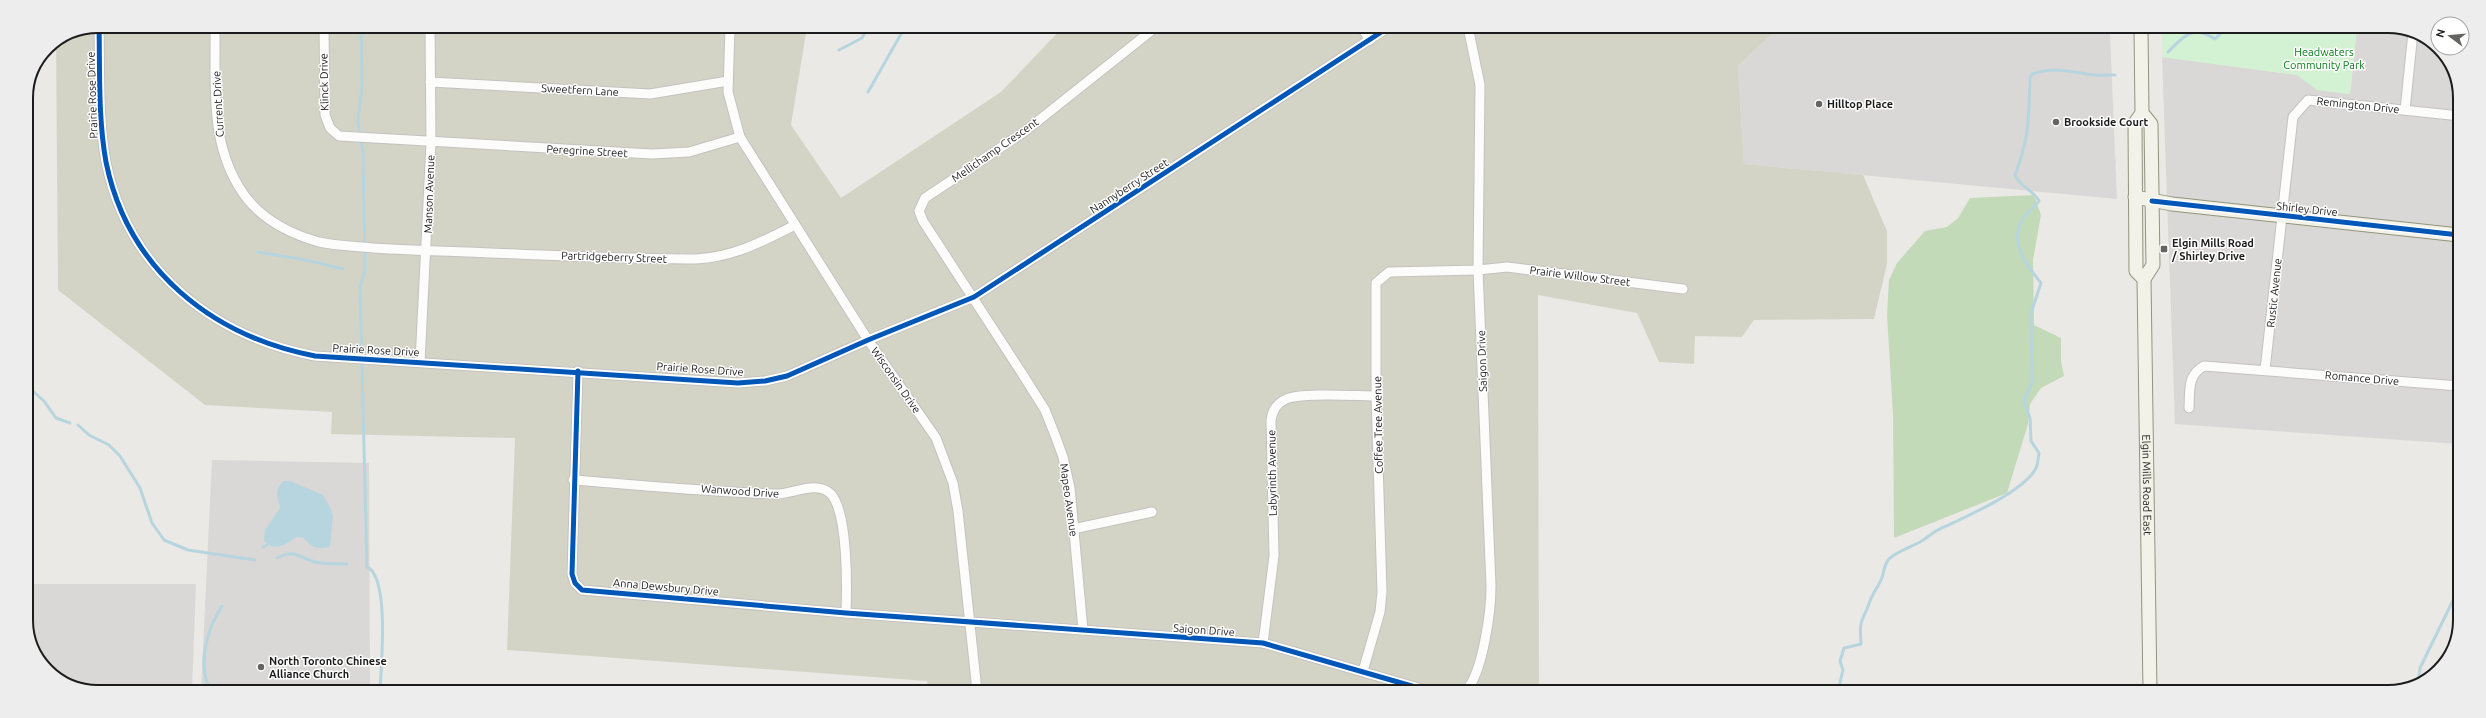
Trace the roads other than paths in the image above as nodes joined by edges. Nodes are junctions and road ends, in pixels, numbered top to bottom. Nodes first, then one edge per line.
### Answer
1 (99, 33) edge
2 (216, 33) edge
3 (324, 33) edge
4 (430, 33) edge
5 (730, 33) edge
6 (1148, 33) edge
7 (1365, 33) edge
8 (1380, 33) edge
9 (1469, 33) edge
10 (2141, 33) edge
11 (2412, 38) edge
12 (1370, 40) junction
13 (728, 81) junction
14 (430, 82) junction
15 (2405, 110) junction
16 (2142, 113) junction
17 (2453, 115) edge
18 (740, 137) junction
19 (431, 143) junction
20 (2135, 197) junction
21 (2152, 201) junction
22 (2281, 216) junction
23 (795, 225) junction
24 (2453, 234) edge
25 (426, 251) junction
26 (1478, 270) junction
27 (2144, 279) junction
28 (1682, 289) dead end
29 (974, 297) junction
30 (868, 340) junction
31 (420, 362) junction
32 (2266, 370) junction
33 (578, 371) junction
34 (2453, 386) edge
35 (1376, 396) junction
36 (2189, 408) dead end
37 (573, 480) junction
38 (1152, 512) dead end
39 (1073, 529) junction
40 (846, 612) junction
41 (970, 621) junction
42 (1083, 630) junction
43 (1263, 643) junction
44 (1363, 671) junction
45 (976, 685) edge
46 (1409, 685) edge
47 (1470, 685) edge
48 (2150, 685) edge

1 - 31 street, Prairie Rose Drive
2 - 25 street, Current Drive
3 - 19 street, Klinck Drive
4 - 14 street, Manson Avenue
5 - 13 street, Wisconsin Drive
6 - 29 street, Mellichamp Crescent
7 - 12 street
8 - 12 street, Nannyberry Street
9 - 26 street, Saigon Drive
10 - 16 main road, Elgin Mills Road East
11 - 15 street
12 - 29 street, Nannyberry Street
13 - 14 street, Sweetfern Lane
13 - 18 street, Wisconsin Drive
14 - 19 street, Manson Avenue
15 - 17 street, Remington Drive
15 - 22 street, Remington Drive
16 - 20 main road, Elgin Mills Road East
16 - 21 main road, Elgin Mills Road East
18 - 19 street, Peregrine Street
18 - 23 street, Wisconsin Drive
19 - 25 street, Manson Avenue
20 - 21 main road, Shirley Drive
20 - 27 main road, Elgin Mills Road East
21 - 22 main road, Shirley Drive
21 - 27 main road, Elgin Mills Road East
22 - 24 main road, Shirley Drive
22 - 32 street, Rustic Avenue
23 - 25 street, Partridgeberry Street
23 - 30 street, Wisconsin Drive
25 - 31 street, Manson Avenue
26 - 28 street, Prairie Willow Street
26 - 35 street, Coffee Tree Avenue
26 - 47 street, Saigon Drive
27 - 48 main road, Elgin Mills Road East
29 - 30 street, Nannyberry Street
29 - 39 street, Mapeo Avenue
30 - 33 street, Prairie Rose Drive
30 - 41 street, Wisconsin Drive
31 - 33 street, Prairie Rose Drive
32 - 34 street, Romance Drive
32 - 36 street, Romance Drive
33 - 37 street, Anna Dewsbury Drive
35 - 43 street, Labyrinth Avenue
35 - 44 street, Coffee Tree Avenue
37 - 40 street, Anna Dewsbury Drive
37 - 40 street, Wanwood Drive
38 - 39 street
39 - 42 street, Mapeo Avenue
40 - 41 street, Anna Dewsbury Drive
41 - 42 street, Saigon Drive
41 - 45 street, Wisconsin Drive
42 - 43 street, Saigon Drive
43 - 44 street, Saigon Drive
44 - 46 street, Saigon Drive

